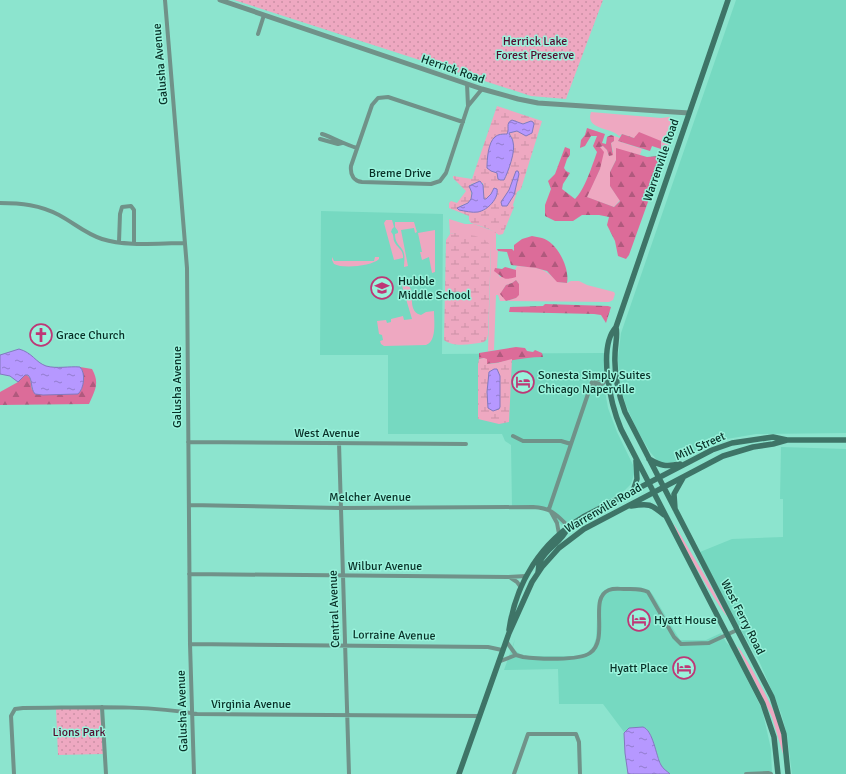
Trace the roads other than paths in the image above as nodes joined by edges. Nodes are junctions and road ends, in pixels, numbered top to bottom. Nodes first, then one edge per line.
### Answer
1 (165, 0) edge
2 (220, 0) edge
3 (728, 0) edge
4 (264, 15) junction
5 (258, 34) dead end
6 (467, 84) junction
7 (482, 89) junction
8 (468, 106) junction
9 (688, 113) junction
10 (463, 122) junction
11 (321, 136) dead end
12 (357, 148) junction
13 (0, 203) edge
14 (119, 242) junction
15 (185, 242) junction
16 (134, 243) junction
17 (616, 327) junction
18 (616, 378) junction
19 (608, 379) junction
20 (513, 436) dead end
21 (787, 440) junction
22 (846, 440) edge
23 (188, 442) junction
24 (339, 443) junction
25 (466, 444) dead end
26 (571, 444) junction
27 (635, 457) junction
28 (648, 458) junction
29 (685, 464) junction
30 (684, 476) junction
31 (658, 478) junction
32 (649, 483) junction
33 (663, 487) junction
34 (633, 491) junction
35 (654, 492) junction
36 (189, 505) junction
37 (625, 507) junction
38 (340, 508) junction
39 (550, 510) junction
40 (676, 512) junction
41 (667, 517) junction
42 (568, 526) junction
43 (559, 534) junction
44 (538, 573) junction
45 (189, 574) junction
46 (343, 575) junction
47 (526, 576) junction
48 (508, 577) junction
49 (520, 586) junction
50 (737, 630) junction
51 (509, 633) junction
52 (728, 635) junction
53 (506, 640) junction
54 (190, 644) junction
55 (345, 645) junction
56 (502, 650) junction
57 (516, 655) junction
58 (498, 662) junction
59 (102, 708) junction
60 (192, 713) junction
61 (347, 714) junction
62 (479, 716) junction
63 (14, 774) edge
64 (106, 774) edge
65 (194, 774) edge
66 (349, 774) edge
67 (459, 774) edge
68 (514, 774) edge
69 (580, 774) edge
70 (746, 774) edge
71 (771, 774) edge
72 (778, 774) edge
73 (788, 774) edge

1 - 15 street, Galusha Avenue
2 - 4 street, Herrick Road
3 - 9 main road, Warrenville Road
4 - 5 street
4 - 6 street, Herrick Road
6 - 7 street, Herrick Road
6 - 8 street, Breme Drive
7 - 8 street, Breme Drive
7 - 9 street, Herrick Road
8 - 10 street, Breme Drive
9 - 17 main road, Warrenville Road
10 - 12 street, Breme Drive
10 - 12 street, Breme Drive
11 - 12 street
13 - 14 street
14 - 16 street
14 - 16 street
15 - 16 street
15 - 23 street, Galusha Avenue
17 - 18 main road, Warrenville Road
17 - 19 main road, Warrenville Road
18 - 19 street
18 - 28 main road, Warrenville Road
19 - 26 street
19 - 27 main road, Warrenville Road
20 - 26 street
21 - 22 main road, Mill Street
21 - 29 main road, Mill Street
21 - 30 main road, Mill Street
23 - 24 street, West Avenue
23 - 36 street, Galusha Avenue
24 - 25 street, West Avenue
24 - 38 street, Central Avenue
26 - 39 street
27 - 32 main road, Warrenville Road
27 - 34 main road
28 - 29 main road
28 - 31 main road, Warrenville Road
29 - 31 main road, Mill Street
30 - 33 main road, Mill Street
30 - 40 main road
31 - 32 main road, Mill Street
31 - 33 main road, West Ferry Road
32 - 34 main road, Warrenville Road
32 - 35 main road, Warrenville Road
33 - 35 main road, Mill Street
33 - 40 main road, West Ferry Road
34 - 42 main road, Warrenville Road
35 - 37 main road, Warrenville Road
35 - 41 main road, West Ferry Road
36 - 38 street, Melcher Avenue
36 - 45 street, Galusha Avenue
37 - 41 main road
37 - 44 main road, Warrenville Road
38 - 39 street, Melcher Avenue
38 - 46 street, Central Avenue
39 - 42 street
39 - 43 street
40 - 50 main road, West Ferry Road
41 - 52 main road, West Ferry Road
42 - 43 main road, Warrenville Road
42 - 44 main road
43 - 47 main road, Warrenville Road
44 - 51 main road, Warrenville Road
45 - 46 street, Wilbur Avenue
45 - 54 street, Galusha Avenue
46 - 48 street, Wilbur Avenue
46 - 55 street, Central Avenue
47 - 48 street, Wilbur Avenue
47 - 49 main road, Warrenville Road
48 - 49 street
49 - 51 main road, Warrenville Road
50 - 52 street
50 - 73 main road, West Ferry Road
51 - 53 main road, Warrenville Road
52 - 57 street
52 - 72 main road, West Ferry Road
53 - 56 main road, Warrenville Road
53 - 57 street
54 - 55 street, Lorraine Avenue
54 - 60 street, Galusha Avenue
55 - 56 street, Lorraine Avenue
55 - 61 street, Central Avenue
56 - 58 main road, Warrenville Road
57 - 58 street
58 - 62 main road, Warrenville Road
59 - 60 street, Virginia Avenue
59 - 63 street, Virginia Avenue
59 - 64 street
60 - 61 street, Virginia Avenue
60 - 65 street, Galusha Avenue
61 - 62 street, Virginia Avenue
61 - 66 street, Central Avenue
62 - 67 main road, Warrenville Road
68 - 69 street
70 - 71 street

